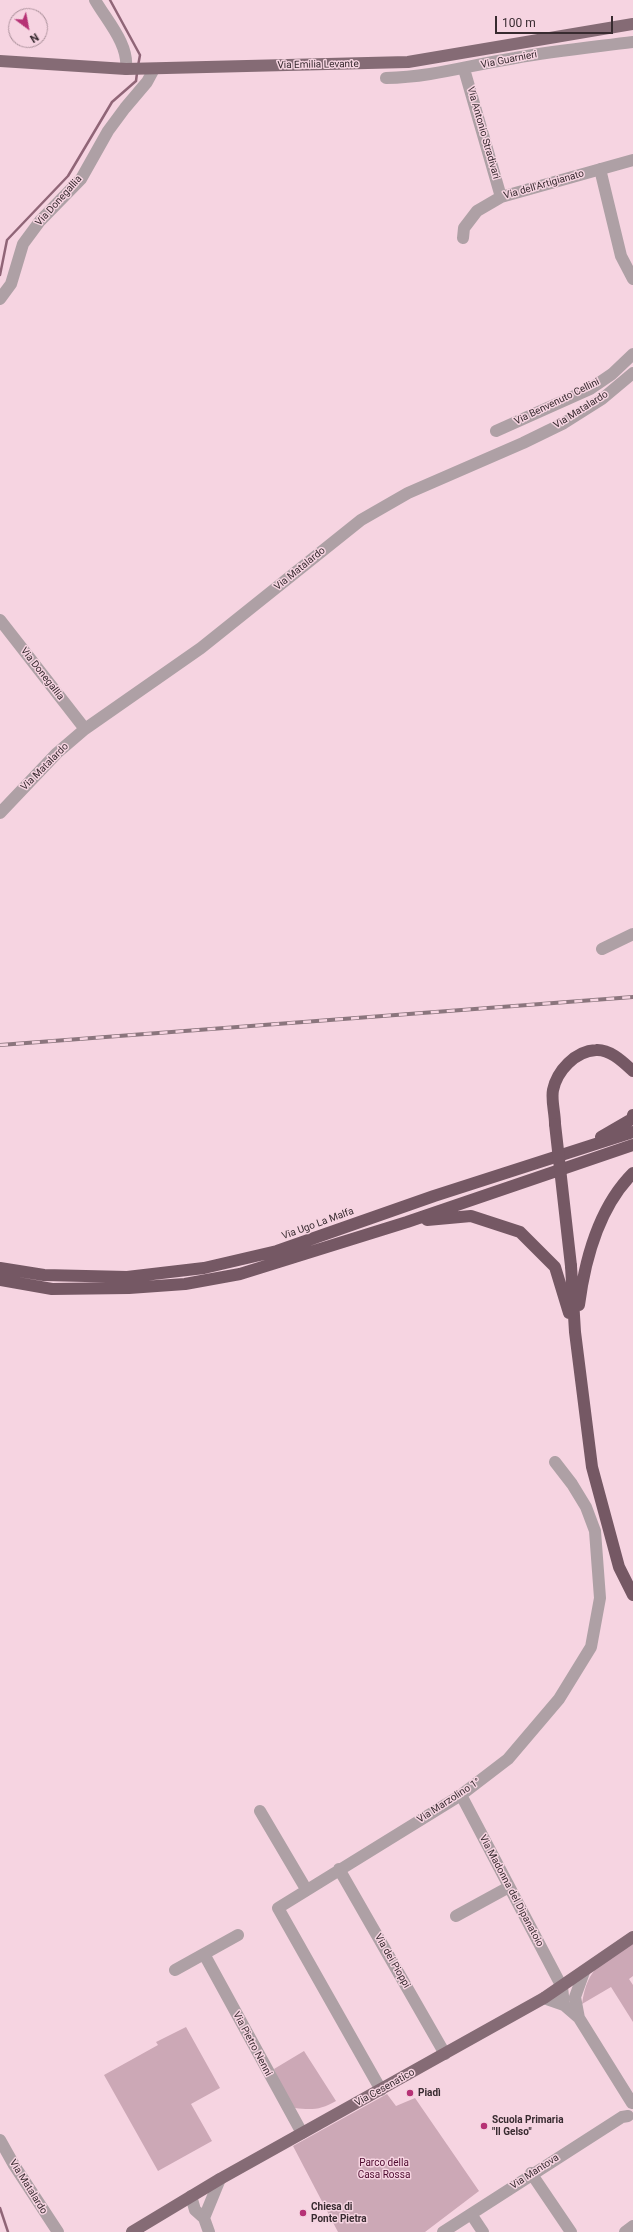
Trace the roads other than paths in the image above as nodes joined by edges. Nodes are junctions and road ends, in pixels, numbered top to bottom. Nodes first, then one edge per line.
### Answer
1 (95, 0) edge
2 (633, 24) edge
3 (633, 42) edge
4 (0, 61) edge
5 (130, 69) junction
6 (152, 69) junction
7 (464, 69) junction
8 (386, 78) dead end
9 (633, 160) edge
10 (600, 170) junction
11 (501, 197) junction
12 (464, 233) dead end
13 (633, 279) edge
14 (0, 299) edge
15 (633, 354) edge
16 (633, 373) edge
17 (496, 431) dead end
18 (0, 620) edge
19 (85, 729) junction
20 (0, 813) edge
21 (633, 934) edge
22 (602, 949) dead end
23 (633, 1071) edge
24 (633, 1115) edge
25 (633, 1132) edge
26 (633, 1145) edge
27 (587, 1148) junction
28 (633, 1173) edge
29 (407, 1222) junction
30 (0, 1268) edge
31 (0, 1280) edge
32 (575, 1332) junction
33 (554, 1462) dead end
34 (633, 1595) edge
35 (461, 1795) junction
36 (260, 1811) dead end
37 (339, 1869) junction
38 (510, 1887) junction
39 (306, 1889) junction
40 (456, 1916) dead end
41 (238, 1935) dead end
42 (633, 1937) edge
43 (204, 1954) junction
44 (175, 1970) dead end
45 (584, 1972) junction
46 (562, 1987) junction
47 (576, 1997) junction
48 (544, 1998) junction
49 (564, 2005) junction
50 (579, 2018) junction
51 (445, 2054) junction
52 (381, 2090) junction
53 (632, 2103) edge
54 (630, 2118) edge
55 (302, 2133) junction
56 (0, 2140) edge
57 (532, 2173) junction
58 (220, 2179) junction
59 (191, 2196) junction
60 (471, 2214) junction
61 (204, 2218) junction
62 (633, 2226) edge
63 (58, 2232) edge
64 (132, 2232) edge
65 (209, 2232) edge
66 (443, 2232) edge
67 (483, 2232) edge
68 (571, 2232) edge
69 (625, 2232) edge

1 - 5 street
2 - 6 main road, Via Emilia Levante
3 - 7 street, Via Guarnieri
4 - 5 main road, Via Emilia Levante
5 - 6 main road, Via Emilia Levante
6 - 14 street, Via Donegallia
7 - 8 street, Via Guarnieri
7 - 11 street, Via Antonio Stradivari
9 - 10 street, Via dell'Artigianato
10 - 11 street, Via dell'Artigianato
10 - 13 street
11 - 12 street, Via dell'Artigianato
15 - 17 street, Via Benvenuto Cellini
16 - 19 street, Via Matalardo
18 - 19 street, Via Donegallia
19 - 20 street, Via Matalardo
21 - 22 street
23 - 32 highway, bridge
24 - 27 highway
25 - 27 highway, Via Ugo La Malfa
26 - 29 highway
27 - 30 highway, Via Ugo La Malfa
28 - 32 highway
29 - 31 highway
29 - 32 highway
32 - 34 highway
33 - 35 street, Via Marzolino 1°
35 - 37 street, Via Marzolino 1°
35 - 38 street, Via Madonna del Dipanatoio
36 - 39 street
37 - 39 street, Via Marzolino 1°
37 - 51 street, Via dei Pioppi
38 - 40 street
38 - 46 street, Via Madonna del Dipanatoio
39 - 52 street, Via Marzolino 1°
41 - 43 street
42 - 45 main road, Via Cesenatico
43 - 44 street
43 - 55 street, Via Pietro Nenni
45 - 46 main road, Via Cesenatico
45 - 47 street
46 - 47 street
46 - 48 main road, Via Cesenatico
46 - 49 street
47 - 50 street
48 - 49 street
48 - 51 main road, Via Cesenatico
49 - 50 street
50 - 53 street
51 - 52 main road, Via Cesenatico
52 - 55 main road, Via Cesenatico
53 - 54 street
54 - 57 street, Via Mantova
55 - 58 main road, Via Cesenatico
56 - 63 street, Via Matalardo
57 - 60 street, Via Mantova
57 - 68 street
58 - 59 main road, Via Cesenatico
58 - 61 street
59 - 61 street
59 - 64 main road, Via Cesenatico
60 - 66 street, Via Mantova
60 - 67 street
61 - 65 street
62 - 69 street

